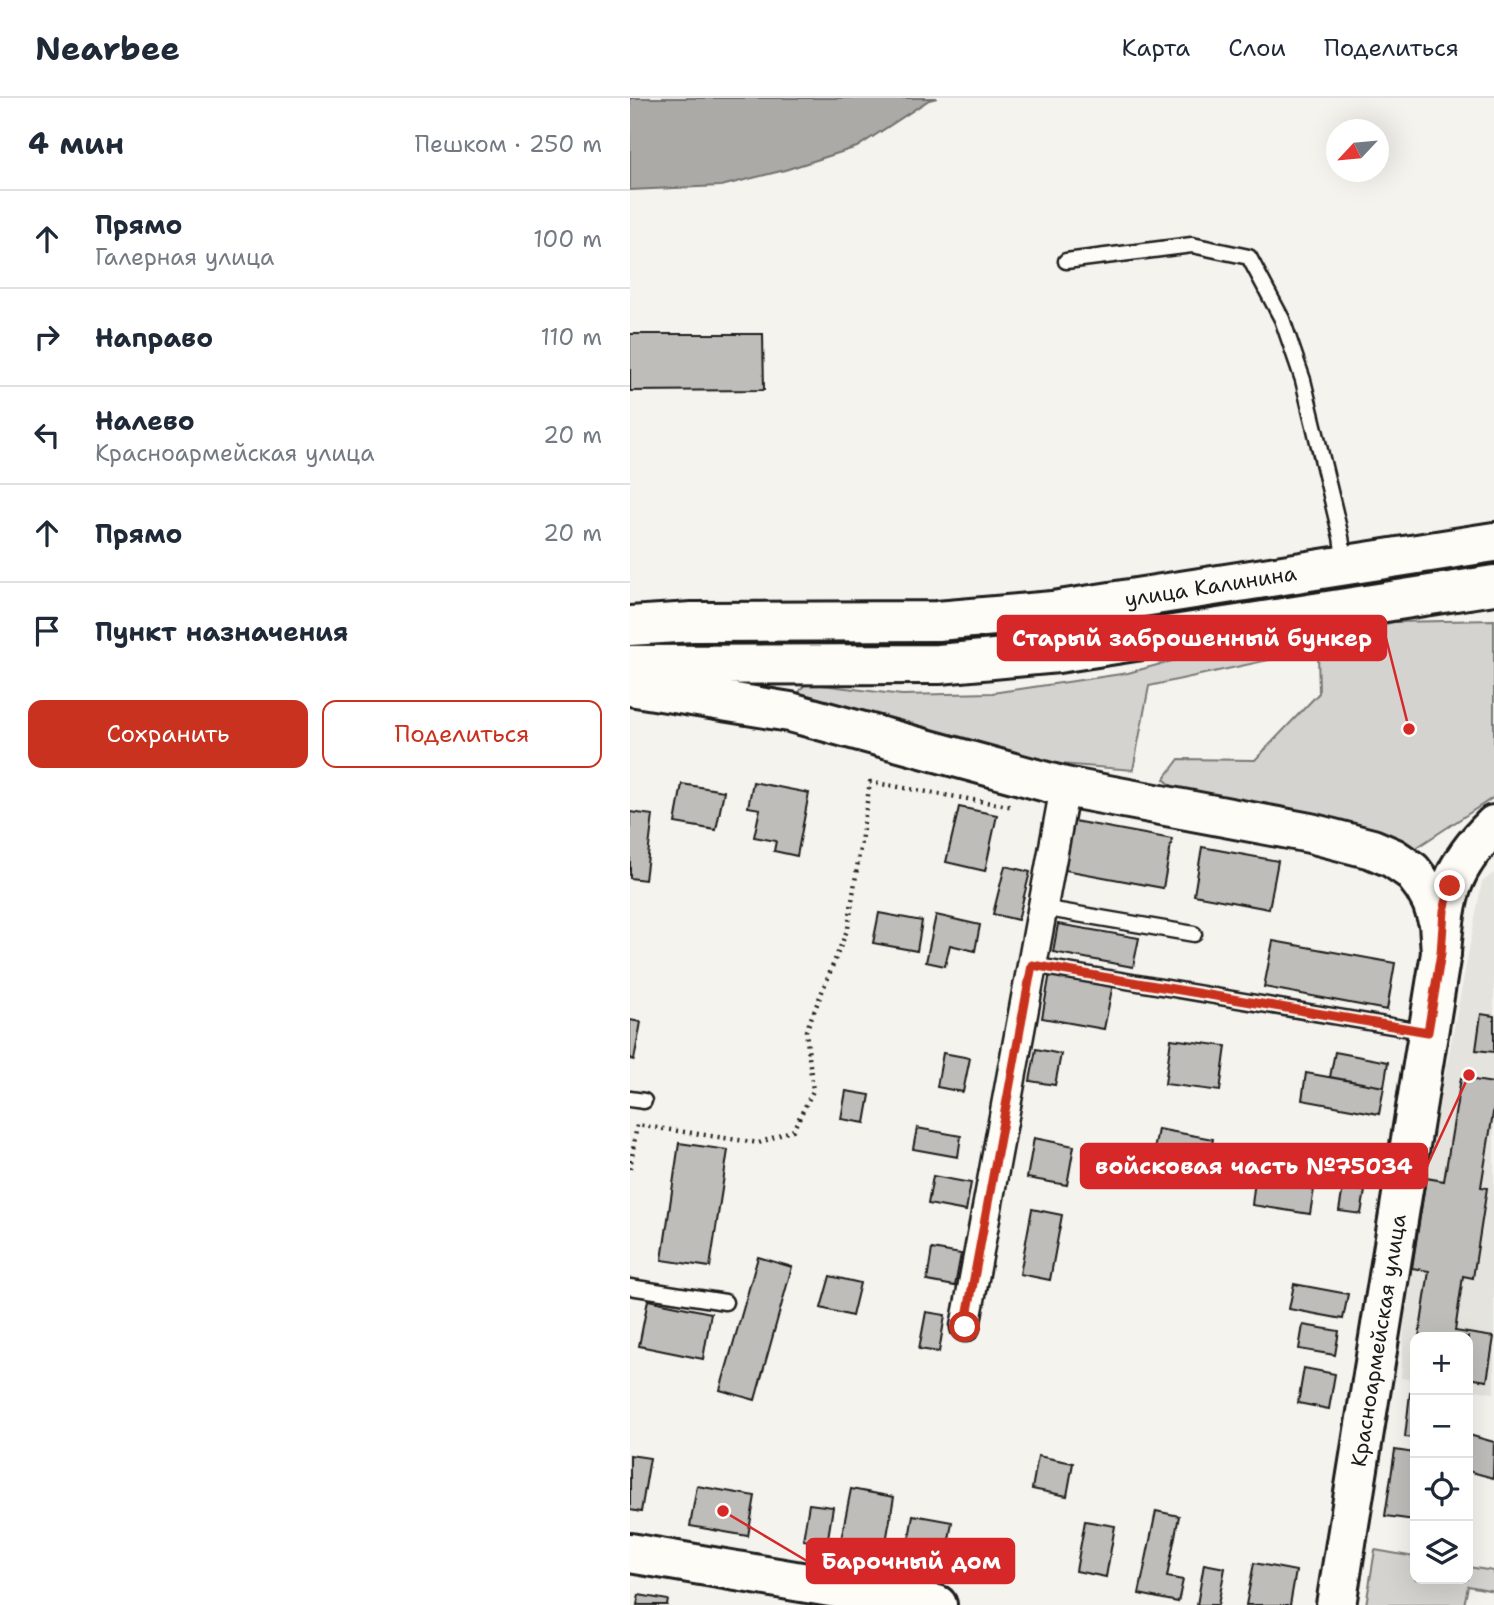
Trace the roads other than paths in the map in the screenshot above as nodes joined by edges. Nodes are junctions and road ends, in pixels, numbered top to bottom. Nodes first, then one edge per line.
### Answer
1 (1066, 261) dead end
2 (1494, 542) edge
3 (1345, 566) junction
4 (1494, 585) edge
5 (630, 626) edge
6 (630, 665) edge
7 (630, 686) edge
8 (1062, 802) junction
9 (1494, 825) edge
10 (1042, 908) junction
11 (1194, 934) dead end
12 (1441, 953) junction
13 (1032, 965) junction
14 (1428, 1032) junction
15 (630, 1287) edge
16 (725, 1302) dead end
17 (965, 1327) dead end
18 (630, 1553) edge
19 (937, 1605) edge
20 (1336, 1605) edge

1 - 3 lane
2 - 3 main road, улица Калинина
3 - 5 main road, улица Калинина
4 - 6 main road, улица Калинина
7 - 8 main road
8 - 10 street
8 - 12 main road
9 - 12 main road
10 - 11 lane
10 - 13 street
12 - 14 main road, Красноармейская улица
13 - 14 lane
13 - 17 street
14 - 20 main road, Красноармейская улица
15 - 16 lane
18 - 19 main road

